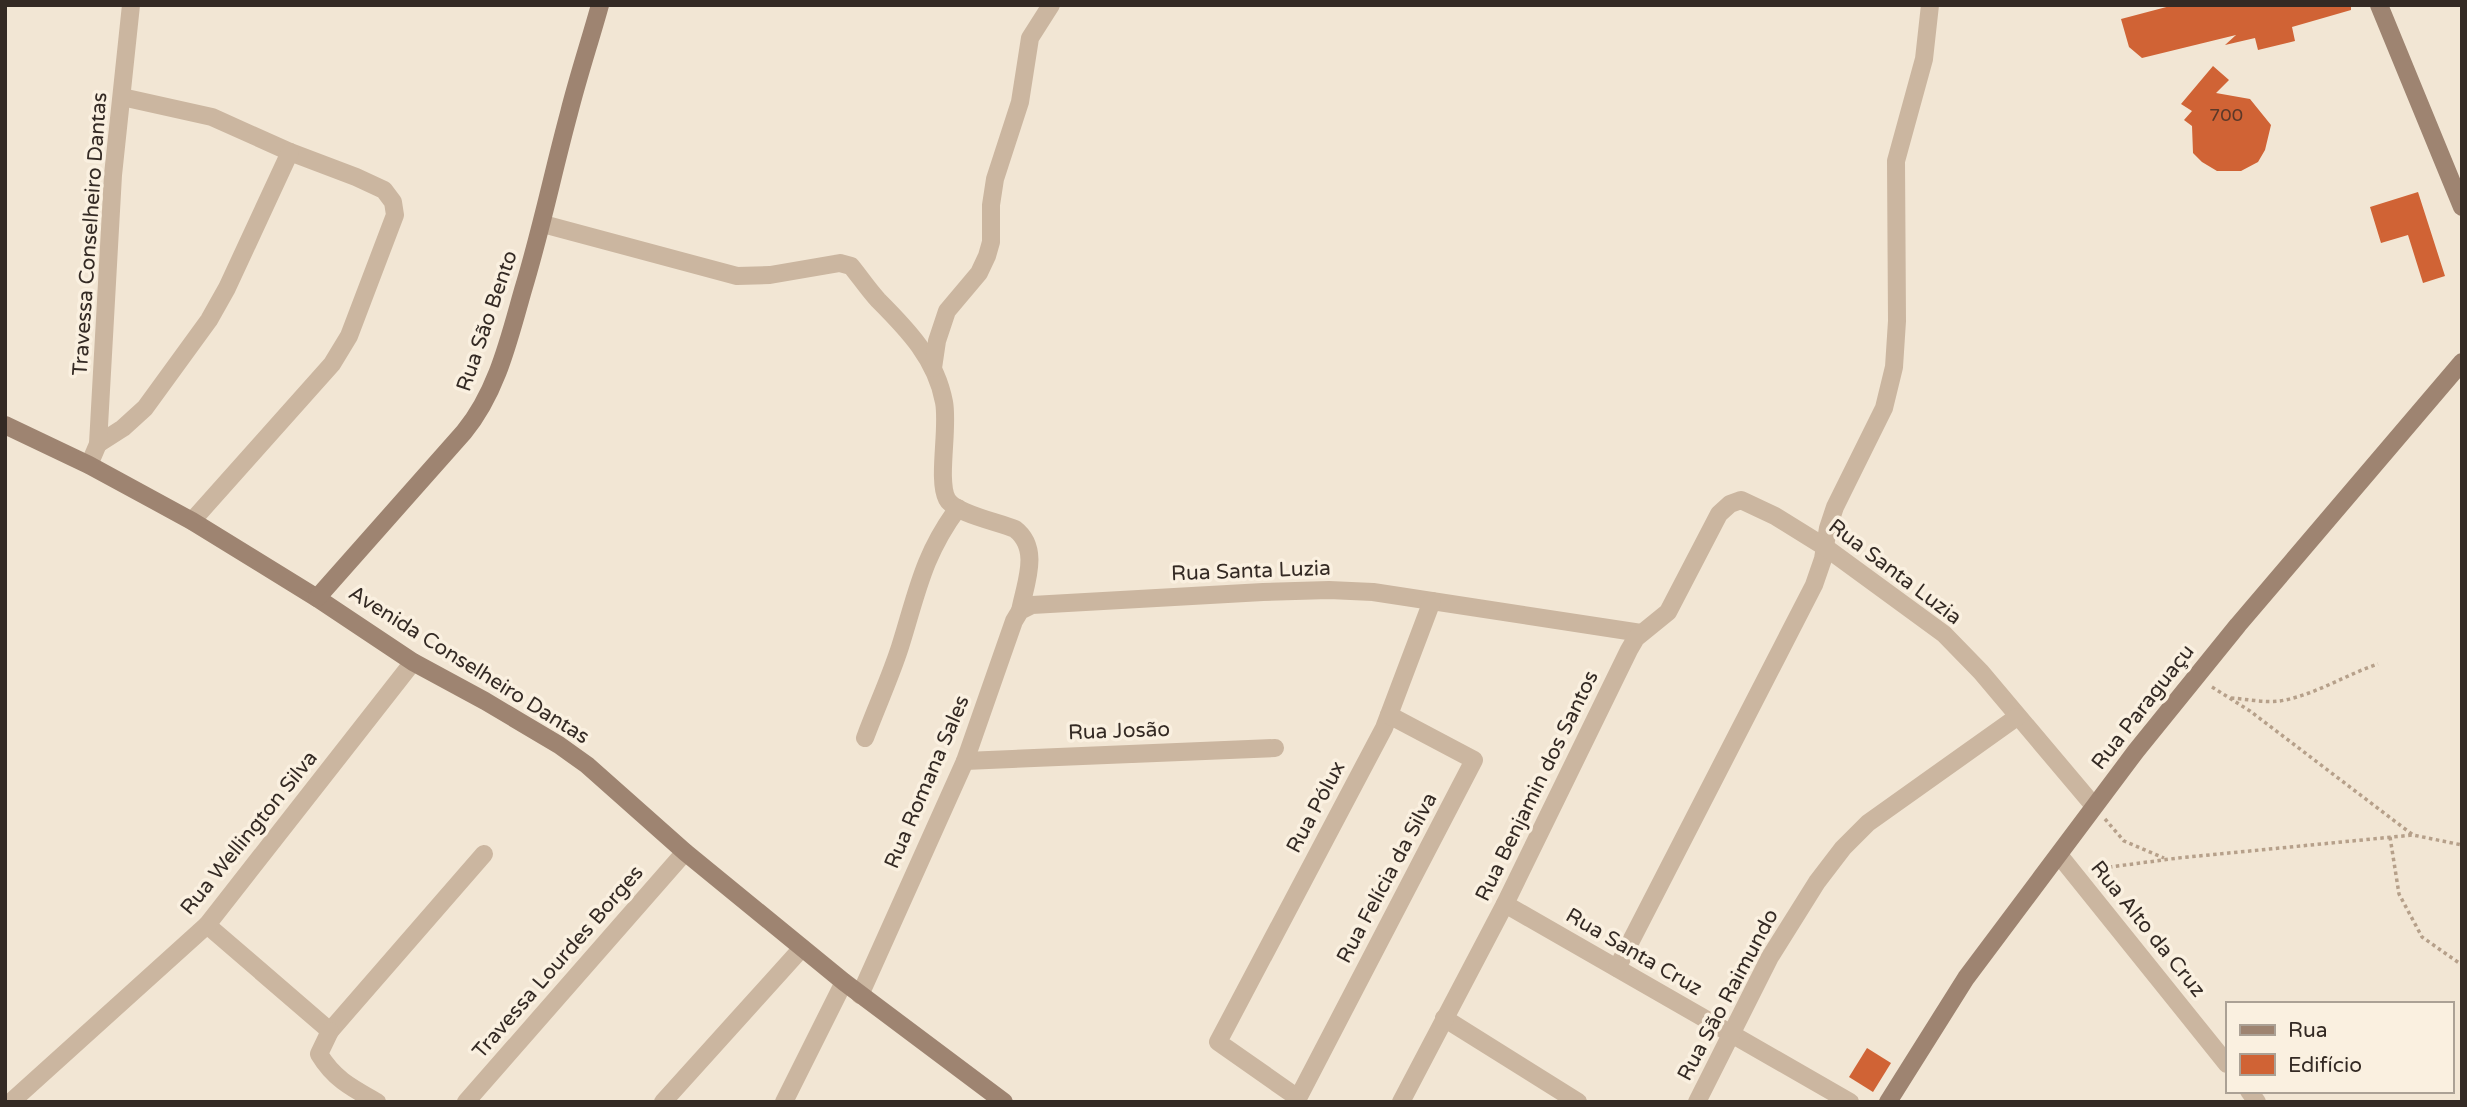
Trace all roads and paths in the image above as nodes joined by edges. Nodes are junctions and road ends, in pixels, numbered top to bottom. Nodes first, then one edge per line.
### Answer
1 (131, 5) edge
2 (600, 5) edge
3 (1052, 5) edge
4 (1930, 5) edge
5 (2379, 5) edge
6 (122, 97) junction
7 (290, 152) junction
8 (2462, 207) edge
9 (543, 224) junction
10 (2462, 362) edge
11 (933, 368) junction
12 (5, 425) edge
13 (98, 444) junction
14 (89, 465) junction
15 (1730, 504) joint
16 (958, 509) junction
17 (192, 521) junction
18 (1825, 547) junction
19 (317, 598) junction
20 (1432, 601) junction
21 (1020, 611) junction
22 (1641, 633) junction
23 (413, 662) junction
24 (2378, 664) dead end
25 (2195, 677) junction
26 (2229, 698) junction
27 (1389, 715) junction
28 (2017, 717) junction
29 (865, 738) dead end
30 (1275, 748) dead end
31 (965, 761) junction
32 (2094, 806) junction
33 (2413, 835) junction
34 (2390, 837) junction
35 (2462, 845) edge
36 (685, 852) junction
37 (484, 854) dead end
38 (2059, 855) junction
39 (2166, 859) junction
40 (2073, 872) junction
41 (1505, 904) junction
42 (207, 925) junction
43 (802, 948) junction
44 (2462, 965) edge
45 (1617, 968) junction
46 (844, 982) junction
47 (860, 995) junction
48 (1444, 1018) junction
49 (330, 1031) junction
50 (1732, 1034) junction
51 (2226, 1063) edge
52 (1297, 1100) edge
53 (11, 1102) edge
54 (377, 1102) edge
55 (466, 1102) edge
56 (663, 1102) edge
57 (784, 1102) edge
58 (1004, 1102) edge
59 (1401, 1102) edge
60 (1578, 1102) edge
61 (1697, 1102) edge
62 (1850, 1102) edge
63 (1888, 1102) edge

1 - 6 street, Travessa Conselheiro Dantas
2 - 9 street, Rua São Bento
3 - 11 street
4 - 18 street
5 - 8 street
6 - 7 street
6 - 13 street, Travessa Conselheiro Dantas
7 - 13 street
7 - 17 street
9 - 11 street
9 - 19 street, Rua São Bento
10 - 25 street, Rua Paraguaçu
11 - 16 street
12 - 14 street, Avenida Conselheiro Dantas
13 - 14 street, Travessa Conselheiro Dantas
14 - 17 street, Avenida Conselheiro Dantas
15 - 18 street, Rua Santa Luzia
15 - 22 street, Rua Benjamin dos Santos
16 - 21 street, Rua Romana Sales
16 - 29 street
17 - 19 street, Avenida Conselheiro Dantas
18 - 28 street, Rua Santa Luzia
18 - 45 street
19 - 23 street, Avenida Conselheiro Dantas
20 - 21 street, Rua Santa Luzia
20 - 22 street, Rua Santa Luzia
20 - 27 street, Rua Pólux
21 - 31 street, Rua Romana Sales
22 - 41 street, Rua Benjamin dos Santos
23 - 36 street, Avenida Conselheiro Dantas
23 - 42 street, Rua Wellington Silva
24 - 26 path
25 - 26 path
25 - 32 street, Rua Paraguaçu
26 - 33 path
27 - 52 street, Rua Pólux
27 - 52 street, Rua Felícia da Silva
28 - 32 street, Rua Santa Luzia
28 - 50 street, Rua São Raimundo
30 - 31 street, Rua Josão
31 - 47 street, Rua Romana Sales
32 - 38 street, Rua Paraguaçu
32 - 39 path
33 - 34 path
33 - 35 path
34 - 39 path
34 - 44 path
36 - 43 street, Avenida Conselheiro Dantas
36 - 55 street, Travessa Lourdes Borges
37 - 49 street
38 - 40 street, Rua Alto da Cruz
38 - 63 street, Rua Paraguaçu
39 - 40 path
40 - 51 street, Rua Alto da Cruz
41 - 45 street, Rua Santa Cruz
41 - 48 street, Rua Benjamin dos Santos
42 - 49 street
42 - 53 street, Rua Wellington Silva
43 - 46 street, Avenida Conselheiro Dantas
43 - 56 street
45 - 50 street, Rua Santa Cruz
46 - 47 street, Avenida Conselheiro Dantas
46 - 57 street
47 - 58 street, Avenida Conselheiro Dantas
48 - 59 street, Rua Benjamin dos Santos
48 - 60 street
49 - 54 street
50 - 61 street, Rua São Raimundo
50 - 62 street, Rua Santa Cruz

